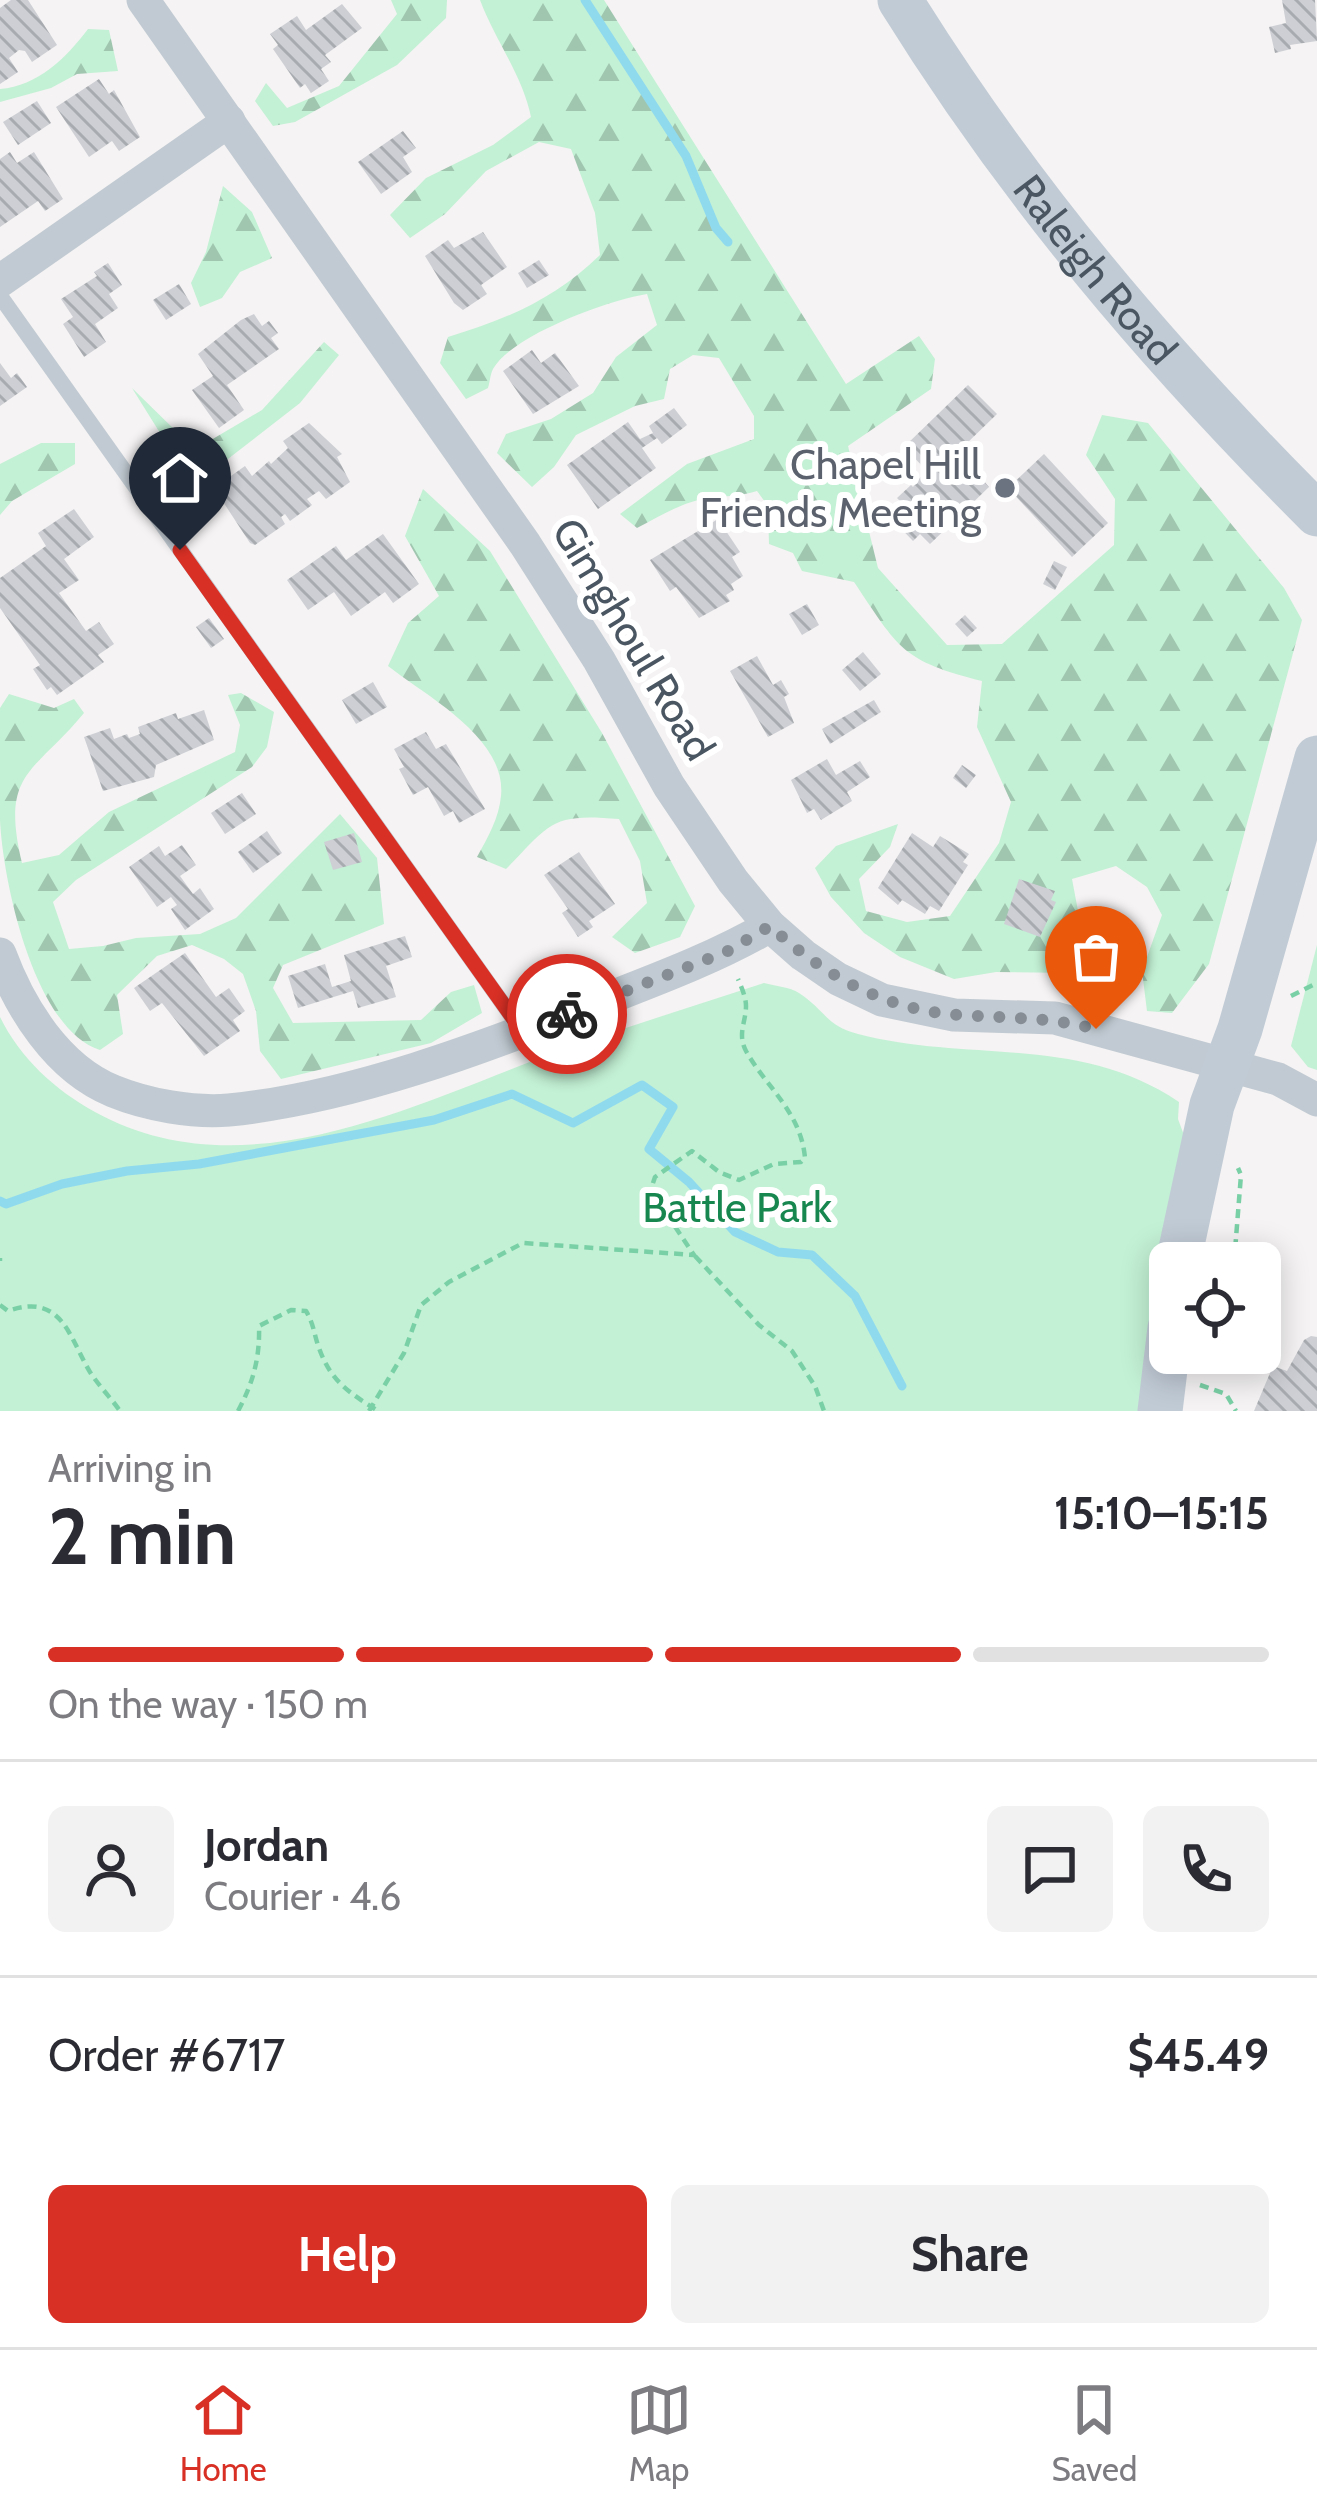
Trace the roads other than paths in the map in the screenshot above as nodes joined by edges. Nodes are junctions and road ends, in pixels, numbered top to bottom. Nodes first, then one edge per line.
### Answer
1 (143, 0) edge
2 (900, 0) edge
3 (229, 122) junction
4 (0, 281) edge
5 (0, 296) edge
6 (1317, 514) edge
7 (1317, 758) edge
8 (770, 926) junction
9 (0, 954) edge
10 (523, 1032) junction
11 (1225, 1066) junction
12 (1317, 1100) edge
13 (1183, 1242) edge

1 - 3 street, Gimghoul Road
2 - 6 main road, Raleigh Road
3 - 4 street
3 - 8 street, Gimghoul Road
5 - 10 lane
7 - 11 main road
8 - 10 street
8 - 11 street, Gimghoul Road
9 - 10 street
11 - 12 street, Gimghoul Road
11 - 13 main road

